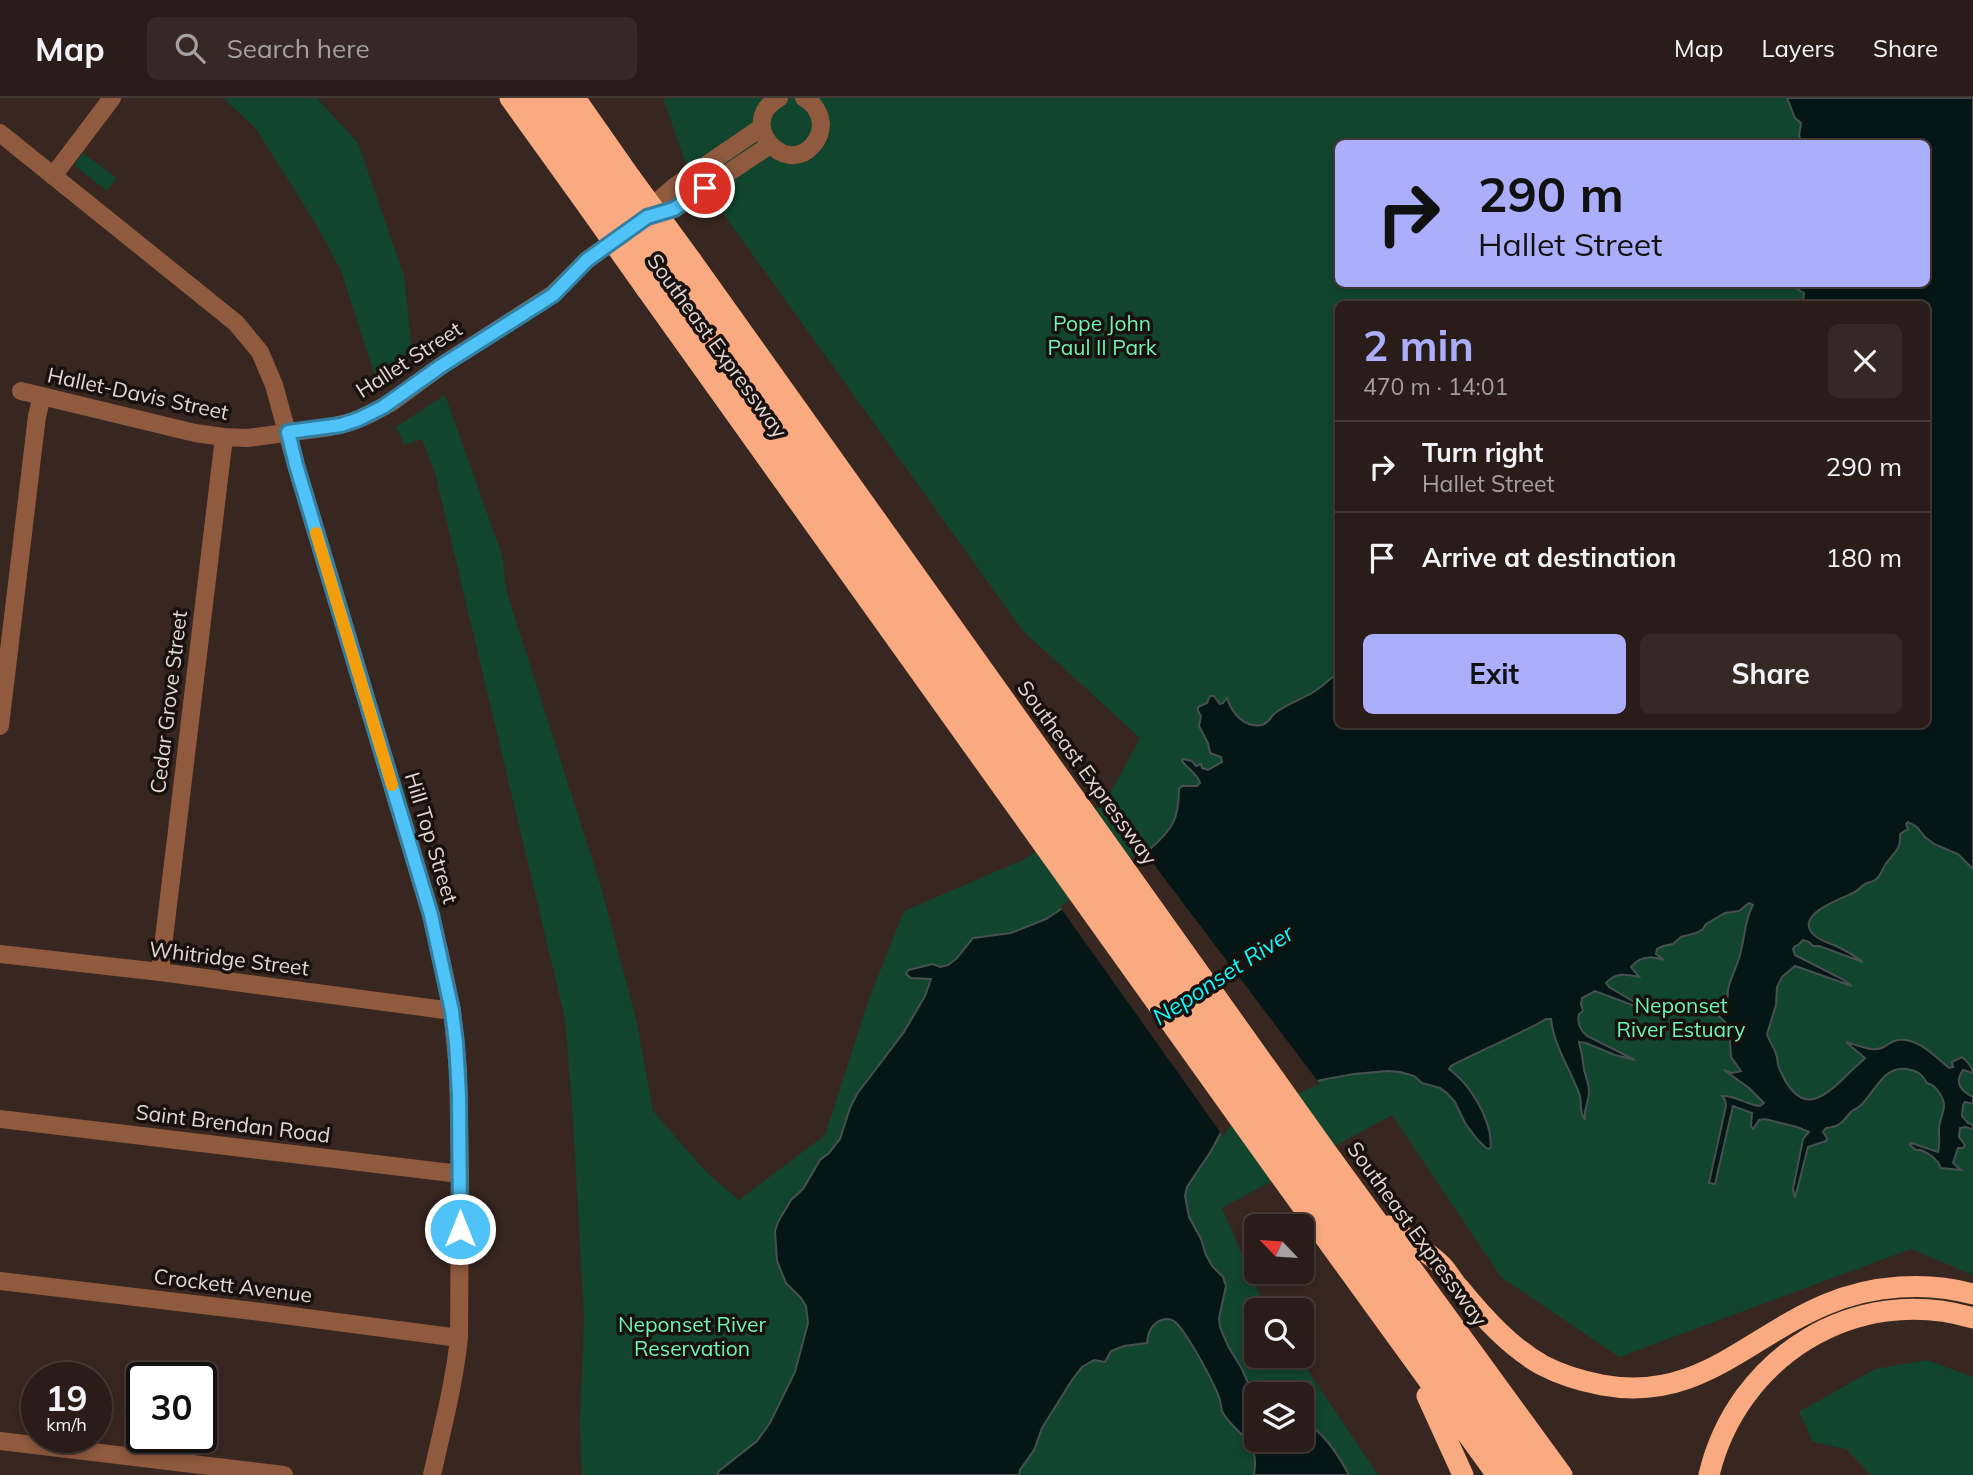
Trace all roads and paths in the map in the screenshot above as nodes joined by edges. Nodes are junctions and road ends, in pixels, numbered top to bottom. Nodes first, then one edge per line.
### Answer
1 (112, 98) edge
2 (510, 98) edge
3 (531, 98) edge
4 (554, 98) edge
5 (575, 98) edge
6 (779, 98) edge
7 (804, 98) edge
8 (762, 127) junction
9 (0, 133) edge
10 (770, 145) junction
11 (54, 176) junction
12 (610, 193) junction
13 (647, 217) junction
14 (669, 275) junction
15 (21, 391) dead end
16 (42, 396) junction
17 (288, 432) junction
18 (224, 437) junction
19 (2, 700) edge
20 (0, 726) edge
21 (1065, 830) junction
22 (0, 954) edge
23 (160, 972) junction
24 (452, 1011) junction
25 (0, 1119) edge
26 (1304, 1164) junction
27 (460, 1174) junction
28 (1371, 1212) junction
29 (0, 1281) edge
30 (1973, 1294) edge
31 (1973, 1318) edge
32 (459, 1338) junction
33 (1408, 1352) junction
34 (0, 1441) edge
35 (284, 1475) edge
36 (432, 1475) edge
37 (1464, 1475) edge
38 (1497, 1475) edge
39 (1518, 1475) edge
40 (1541, 1475) edge
41 (1562, 1475) edge
42 (1709, 1475) edge

1 - 11 street
2 - 12 highway, Southeast Expressway
3 - 12 highway
4 - 12 highway
5 - 12 highway, Southeast Expressway
6 - 8 street, Hallet Street
7 - 10 street
8 - 10 street
8 - 13 street, Hallet Street
9 - 11 street
10 - 13 street, Hallet Street
11 - 17 street
12 - 14 highway, Southeast Expressway, bridge
12 - 14 highway, Southeast Expressway, bridge
13 - 17 street, Hallet Street
14 - 21 highway, Southeast Expressway
14 - 21 highway, Southeast Expressway
15 - 16 street, Hallet-Davis Street
16 - 18 street, Hallet-Davis Street
16 - 19 street
17 - 18 street, Hallet-Davis Street
17 - 24 street, Hill Top Street
18 - 23 street, Cedar Grove Street
19 - 20 street
21 - 26 highway, Southeast Expressway
21 - 26 highway, Southeast Expressway
22 - 23 street, Whitridge Street
23 - 24 street, Whitridge Street
24 - 27 street, Hill Top Street
25 - 27 street, Saint Brendan Road
26 - 28 highway, Southeast Expressway
26 - 33 highway, Southeast Expressway
26 - 39 highway
26 - 40 highway
27 - 32 street, Hill Top Street
28 - 30 highway
28 - 41 highway, Southeast Expressway
29 - 32 street, Crockett Avenue
31 - 42 highway
32 - 36 street, Hill Top Street
33 - 37 highway
33 - 38 highway, Southeast Expressway
34 - 35 street

